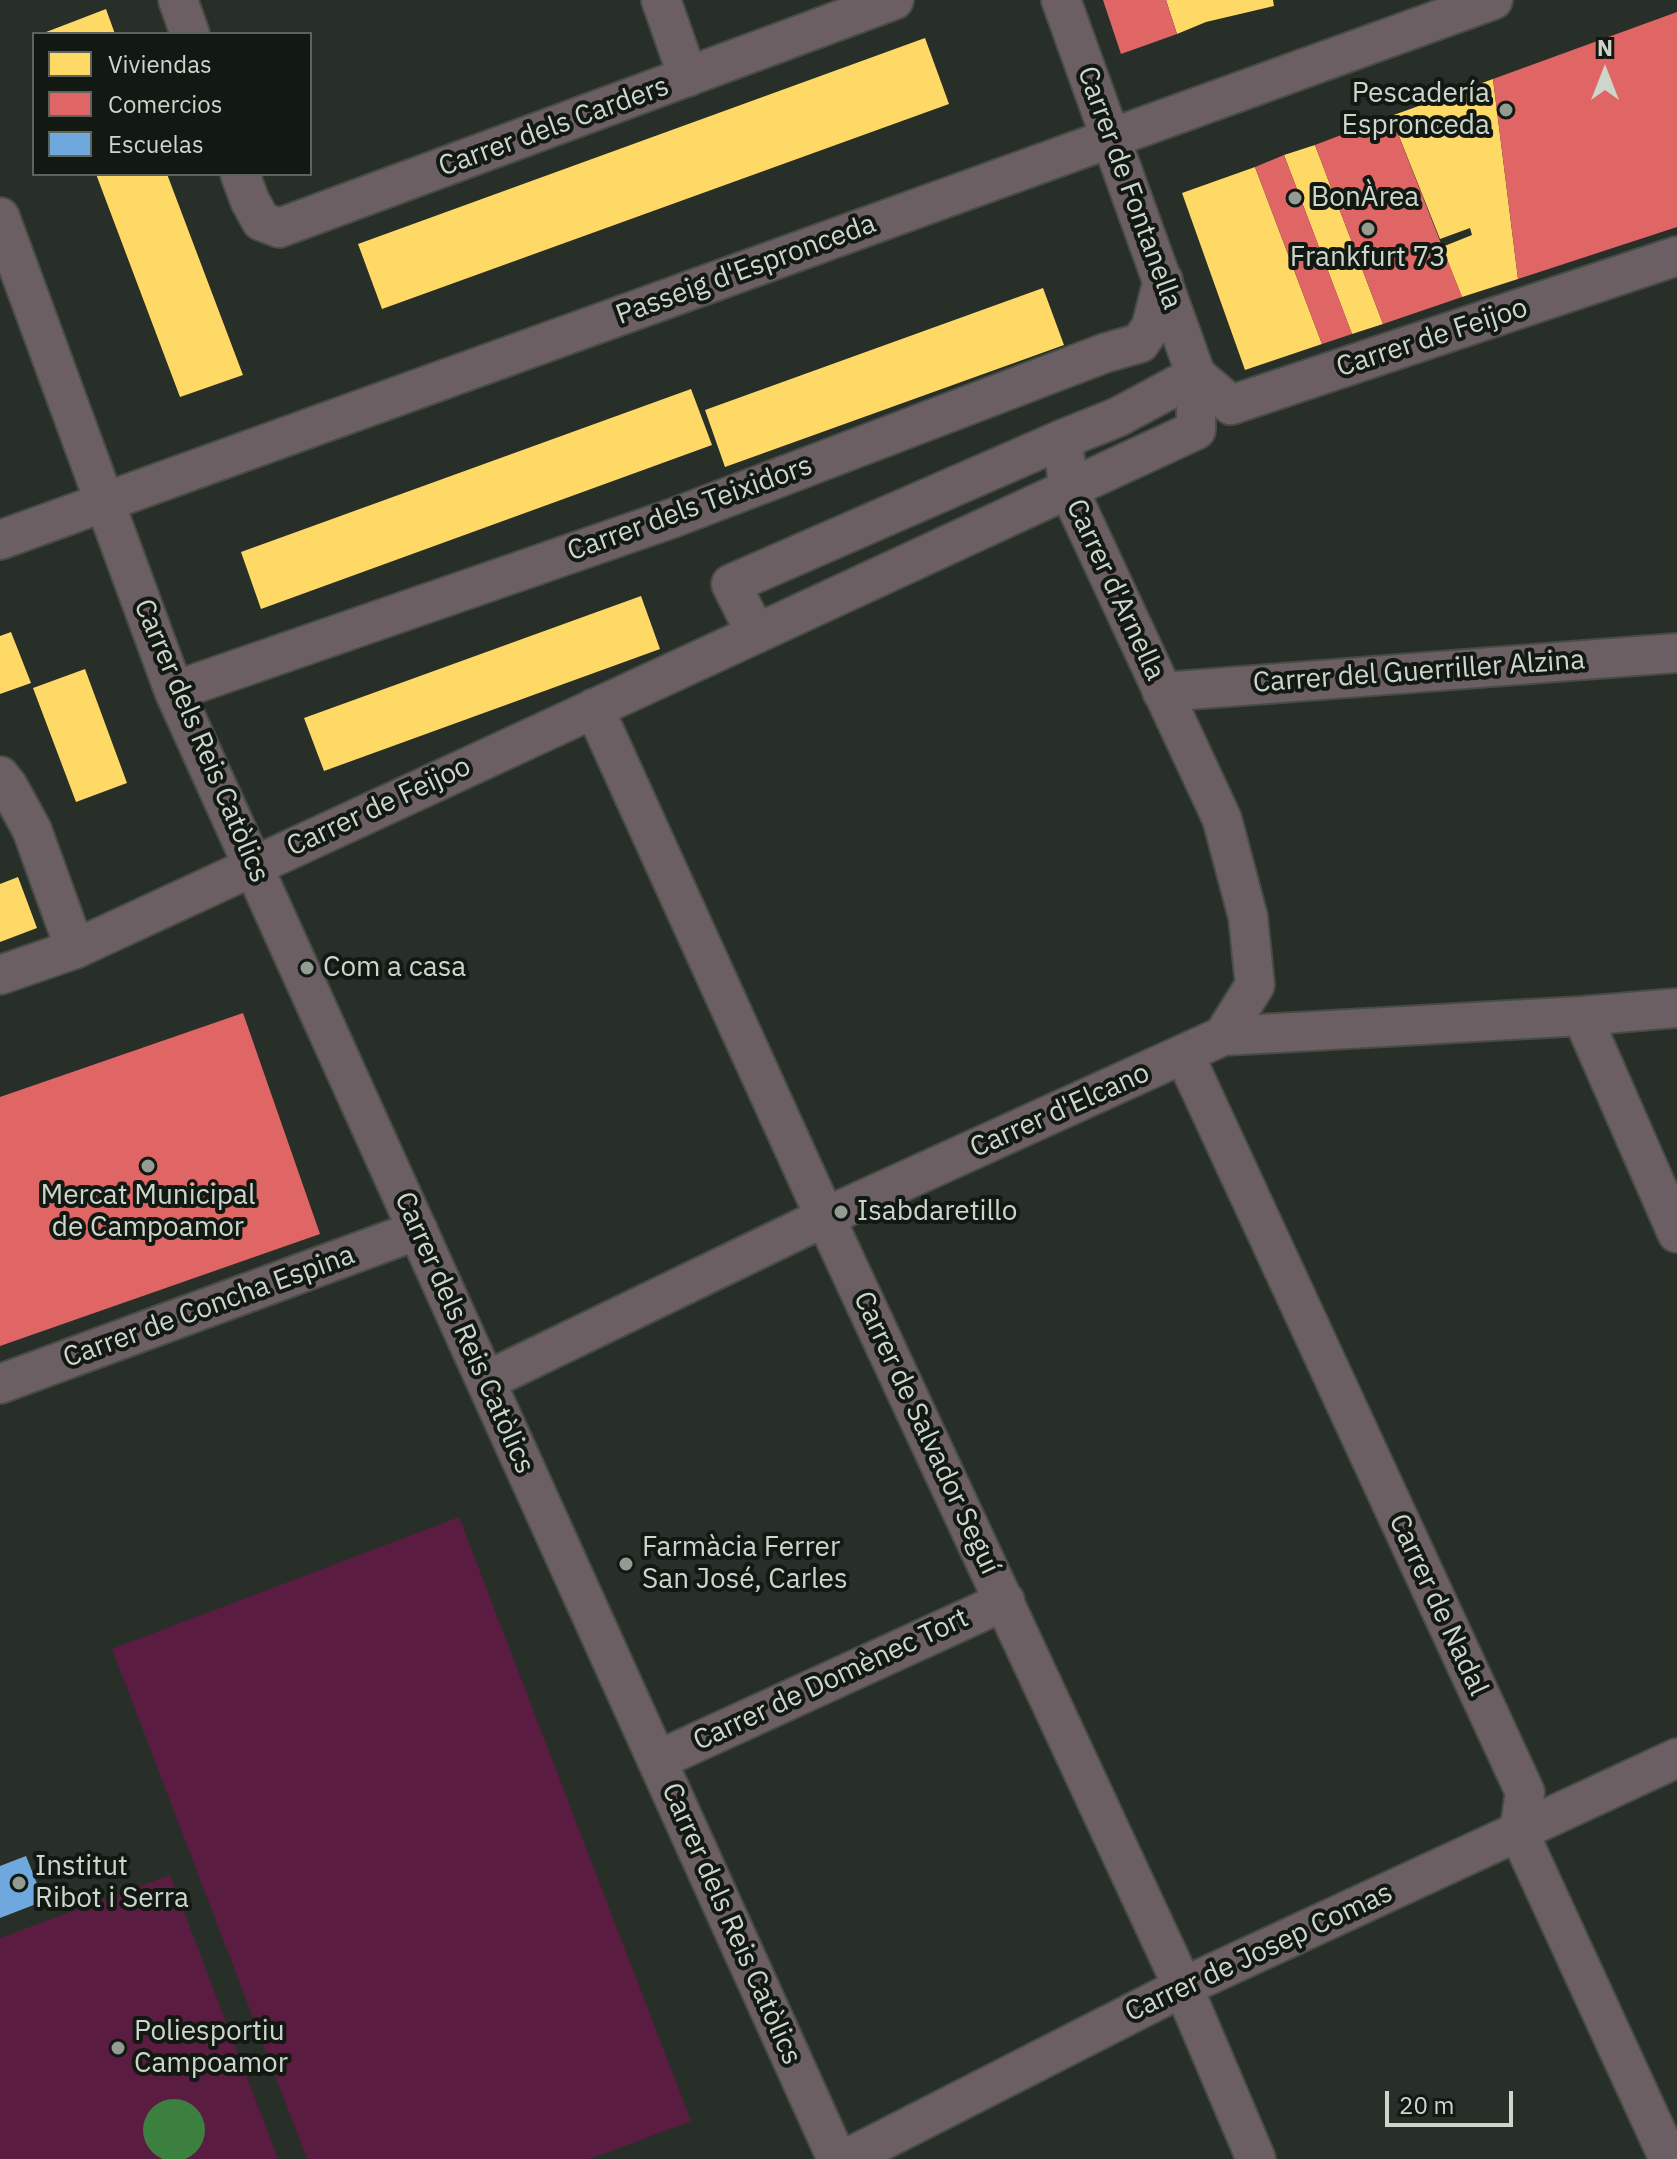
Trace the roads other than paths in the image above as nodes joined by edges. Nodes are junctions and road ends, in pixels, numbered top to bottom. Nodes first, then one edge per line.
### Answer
1 (178, 0) edge
2 (661, 0) edge
3 (894, 0) edge
4 (1061, 0) edge
5 (1493, 0) edge
6 (189, 32) edge
7 (688, 77) junction
8 (1111, 138) junction
9 (241, 176) edge
10 (0, 217) edge
11 (1677, 256) edge
12 (1163, 280) junction
13 (1196, 375) junction
14 (1063, 439) junction
15 (1068, 488) junction
16 (104, 502) junction
17 (0, 540) edge
18 (756, 634) junction
19 (1677, 653) edge
20 (174, 691) junction
21 (1162, 692) junction
22 (594, 708) junction
23 (0, 776) edge
24 (253, 866) junction
25 (75, 949) junction
26 (0, 975) edge
27 (1677, 1008) edge
28 (1582, 1016) junction
29 (1223, 1036) junction
30 (1186, 1054) junction
31 (825, 1217) junction
32 (418, 1230) junction
33 (1677, 1233) edge
34 (486, 1381) junction
35 (0, 1384) edge
36 (1005, 1601) junction
37 (1677, 1758) edge
38 (658, 1760) junction
39 (1519, 1833) junction
40 (1183, 1987) junction
41 (837, 2159) edge
42 (846, 2159) edge
43 (1256, 2159) edge
44 (1669, 2159) edge

1 - 6 street
2 - 7 street
3 - 7 street, Carrer dels Carders
4 - 8 street, Carrer de Fontanella
5 - 8 street, Passeig d'Espronceda
7 - 9 street, Carrer dels Carders
8 - 12 street, Carrer de Fontanella
8 - 16 street, Passeig d'Espronceda
10 - 16 street, Carrer dels Reis Catòlics
11 - 13 street, Carrer de Feijoo
12 - 13 street, Carrer de Fontanella
12 - 20 street, Carrer dels Teixidors
13 - 14 street
13 - 15 street, Carrer de Feijoo
14 - 15 street
14 - 18 street
15 - 18 street, Carrer de Feijoo
15 - 21 street, Carrer d'Arnella
16 - 17 street, Passeig d'Espronceda
16 - 20 street, Carrer dels Reis Catòlics
18 - 22 street, Carrer de Feijoo
19 - 21 street, Carrer del Guerriller Alzina
20 - 24 street, Carrer dels Reis Catòlics
21 - 29 street, Carrer d'Arnella
22 - 24 street, Carrer de Feijoo
22 - 31 street, Carrer de Salvador Seguí
23 - 25 street
24 - 25 street, Carrer de Feijoo
24 - 32 street, Carrer dels Reis Catòlics
25 - 26 street, Carrer de Feijoo
27 - 28 street, Carrer d'Elcano
28 - 29 street, Carrer d'Elcano
28 - 33 street
29 - 30 street, Carrer d'Elcano
30 - 31 street, Carrer d'Elcano
30 - 39 street, Carrer de Nadal
31 - 34 street, Carrer d'Elcano
31 - 36 street, Carrer de Salvador Seguí
32 - 34 street, Carrer dels Reis Catòlics
32 - 35 street, Carrer de Concha Espina
34 - 38 street, Carrer dels Reis Catòlics
36 - 38 street, Carrer de Domènec Tort
36 - 40 street, Carrer de Salvador Seguí
37 - 39 street, Carrer de Josep Comas
38 - 41 street, Carrer dels Reis Catòlics
39 - 40 street, Carrer de Josep Comas
39 - 44 street
40 - 42 street, Carrer de Josep Comas
40 - 43 street, Carrer de Salvador Seguí

